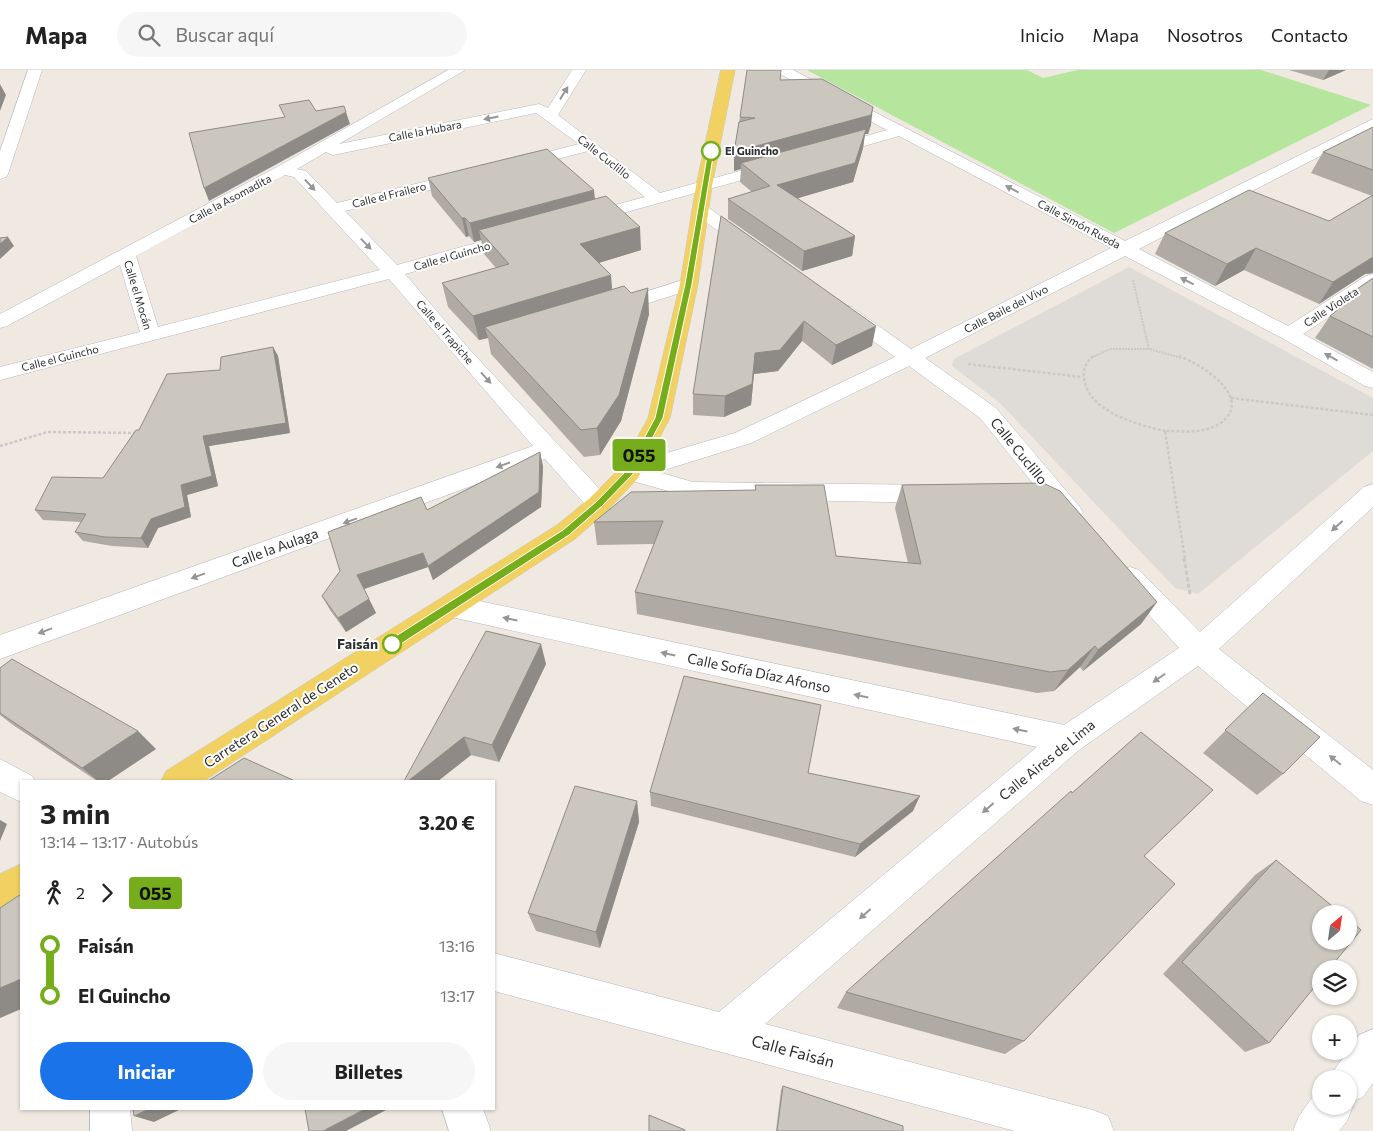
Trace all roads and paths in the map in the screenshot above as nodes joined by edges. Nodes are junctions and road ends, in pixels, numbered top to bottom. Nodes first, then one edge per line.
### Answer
1 (36, 70) edge
2 (458, 70) edge
3 (579, 70) edge
4 (728, 70) edge
5 (783, 70) edge
6 (544, 112) junction
7 (1373, 123) edge
8 (902, 131) junction
9 (591, 146) junction
10 (312, 154) junction
11 (817, 155) edge
12 (789, 162) edge
13 (505, 167) edge
14 (283, 170) junction
15 (0, 174) edge
16 (476, 174) edge
17 (704, 186) junction
18 (657, 198) junction
19 (332, 209) junction
20 (700, 210) junction
21 (562, 224) edge
22 (534, 232) edge
23 (1132, 252) junction
24 (126, 255) junction
25 (765, 255) edge
26 (393, 272) junction
27 (1373, 280) edge
28 (688, 284) junction
29 (830, 300) edge
30 (595, 313) edge
31 (0, 322) edge
32 (1289, 334) junction
33 (151, 335) junction
34 (486, 347) dead end
35 (1148, 348) junction
36 (463, 354) junction
37 (911, 357) junction
38 (0, 374) edge
39 (1082, 377) junction
40 (1373, 381) edge
41 (1231, 398) junction
42 (1373, 415) edge
43 (1165, 431) junction
44 (145, 433) edge
45 (0, 446) edge
46 (549, 449) junction
47 (630, 472) junction
48 (1373, 494) edge
49 (958, 495) edge
50 (1026, 496) edge
51 (1056, 497) junction
52 (599, 504) junction
53 (1083, 526) edge
54 (1117, 562) edge
55 (451, 606) junction
56 (0, 647) edge
57 (1199, 650) junction
58 (1068, 740) junction
59 (0, 774) edge
60 (179, 780) edge
61 (20, 786) edge
62 (1373, 790) edge
63 (20, 882) edge
64 (0, 895) edge
65 (495, 972) edge
66 (725, 1033) junction
67 (1373, 1049) edge
68 (1357, 1072) edge
69 (110, 1110) edge
70 (463, 1110) edge
71 (1326, 1115) edge
72 (112, 1131) edge
73 (470, 1131) edge
74 (1092, 1131) edge
75 (1314, 1131) edge

1 - 15 street
2 - 10 street, Calle la Asomadita
6 -> 3 street
4 - 17 main road, Carretera General de Geneto
5 - 8 street, Calle Simón Rueda
6 - 9 street, Calle Cuclillo
6 -> 10 street, Calle la Hubara
7 - 23 street, Calle Baile del Vivo
8 - 11 street
23 -> 8 street, Calle Simón Rueda
9 - 13 street
9 - 18 street, Calle Cuclillo
10 - 14 street, Calle la Asomadita
12 - 17 street
14 -> 19 street, Calle el Trapiche
14 - 24 street, Calle la Asomadita
16 - 19 street, Calle el Frailero
17 - 18 street
17 - 20 main road, Carretera General de Geneto
18 - 21 street
19 -> 26 street, Calle el Trapiche
20 - 25 street
20 - 28 main road, Carretera General de Geneto
22 - 26 street, Calle el Guincho
32 -> 23 street, Calle Simón Rueda
23 - 35 path
23 - 37 street, Calle Baile del Vivo
24 - 31 street, Calle la Asomadita
24 - 33 street, Calle el Mocán
26 - 33 street, Calle el Guincho
26 - 36 street, Calle el Trapiche
27 - 32 street, Calle Violeta
28 - 30 street
28 - 47 main road, Carretera General de Geneto
29 - 37 street, Calle Cuclillo
40 -> 32 street, Calle Simón Rueda
33 - 38 street, Calle el Guincho
34 - 36 street
35 - 39 path
35 - 41 path
36 -> 46 street, Calle el Trapiche
37 - 39 path
37 - 47 street, Calle Baile del Vivo
37 - 51 street, Calle Cuclillo
39 - 43 path
41 - 42 path
41 - 43 path
43 - 57 path
44 - 45 path
46 - 52 street, Calle el Trapiche
46 -> 56 street, Calle la Aulaga
47 - 49 street
47 - 52 main road, Carretera General de Geneto
48 -> 57 street, Calle Aires de Lima
50 - 51 street
51 - 53 street, Calle Cuclillo
52 - 55 main road, Carretera General de Geneto
54 - 57 street
58 -> 55 street, Calle Sofía Díaz Afonso
55 - 60 main road, Carretera General de Geneto
57 -> 58 street, Calle Aires de Lima
62 -> 57 street
58 -> 66 street, Calle Aires de Lima
59 - 61 street
63 - 64 main road
65 - 66 street, Calle Faisán
66 - 74 street, Calle Faisán
67 - 68 street
69 - 72 street
70 - 73 street
71 - 75 street

